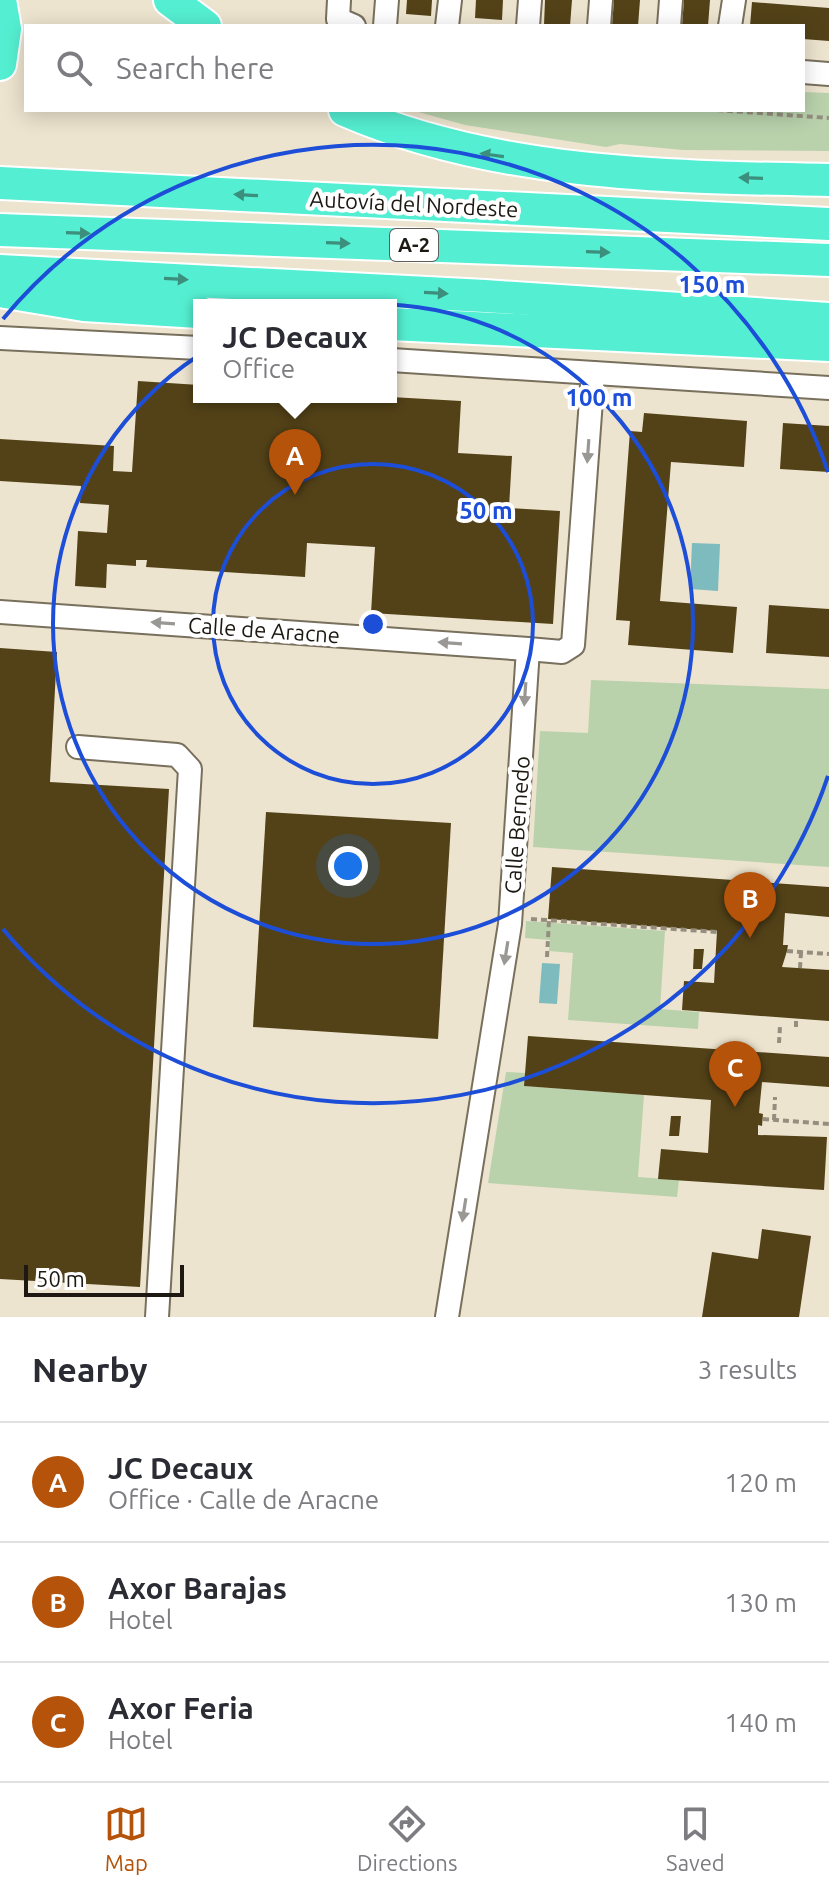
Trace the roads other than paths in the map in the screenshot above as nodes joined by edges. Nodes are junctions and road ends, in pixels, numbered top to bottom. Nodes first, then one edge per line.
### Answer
1 (0, 0) edge
2 (170, 0) edge
3 (339, 0) edge
4 (387, 0) edge
5 (450, 0) edge
6 (530, 0) edge
7 (601, 0) edge
8 (671, 0) edge
9 (734, 0) edge
10 (202, 24) edge
11 (349, 24) edge
12 (385, 24) edge
13 (447, 24) edge
14 (528, 24) edge
15 (599, 24) edge
16 (669, 24) edge
17 (730, 24) edge
18 (0, 64) edge
19 (805, 72) edge
20 (829, 74) edge
21 (350, 112) edge
22 (829, 180) edge
23 (0, 183) edge
24 (829, 211) edge
25 (743, 221) junction
26 (829, 224) edge
27 (0, 230) edge
28 (829, 260) edge
29 (1, 286) edge
30 (485, 296) junction
31 (829, 297) edge
32 (193, 312) edge
33 (829, 319) edge
34 (397, 324) edge
35 (5, 337) edge
36 (829, 345) edge
37 (193, 348) edge
38 (397, 360) edge
39 (593, 373) junction
40 (829, 388) edge
41 (0, 612) edge
42 (528, 649) junction
43 (78, 747) dead end
44 (157, 1317) edge
45 (447, 1317) edge

1 - 18 highway
2 - 10 highway
3 - 11 street
4 - 12 street
5 - 13 street
6 - 14 street
7 - 15 street
8 - 16 street
9 - 17 street
19 - 20 street
22 -> 21 highway
25 -> 23 highway, Autovía del Nordeste / A-2
24 - 25 highway
25 - 26 highway, Autovía del Nordeste / A-2
27 -> 28 highway, Autovía del Nordeste / A-2
29 -> 30 highway
29 - 32 highway
30 - 31 highway
30 - 33 highway
34 - 36 highway
35 - 37 street
38 - 39 street
39 - 40 street
39 -> 42 street
42 -> 41 street, Calle de Aracne
42 -> 45 street, Calle Bernedo
43 - 44 street

